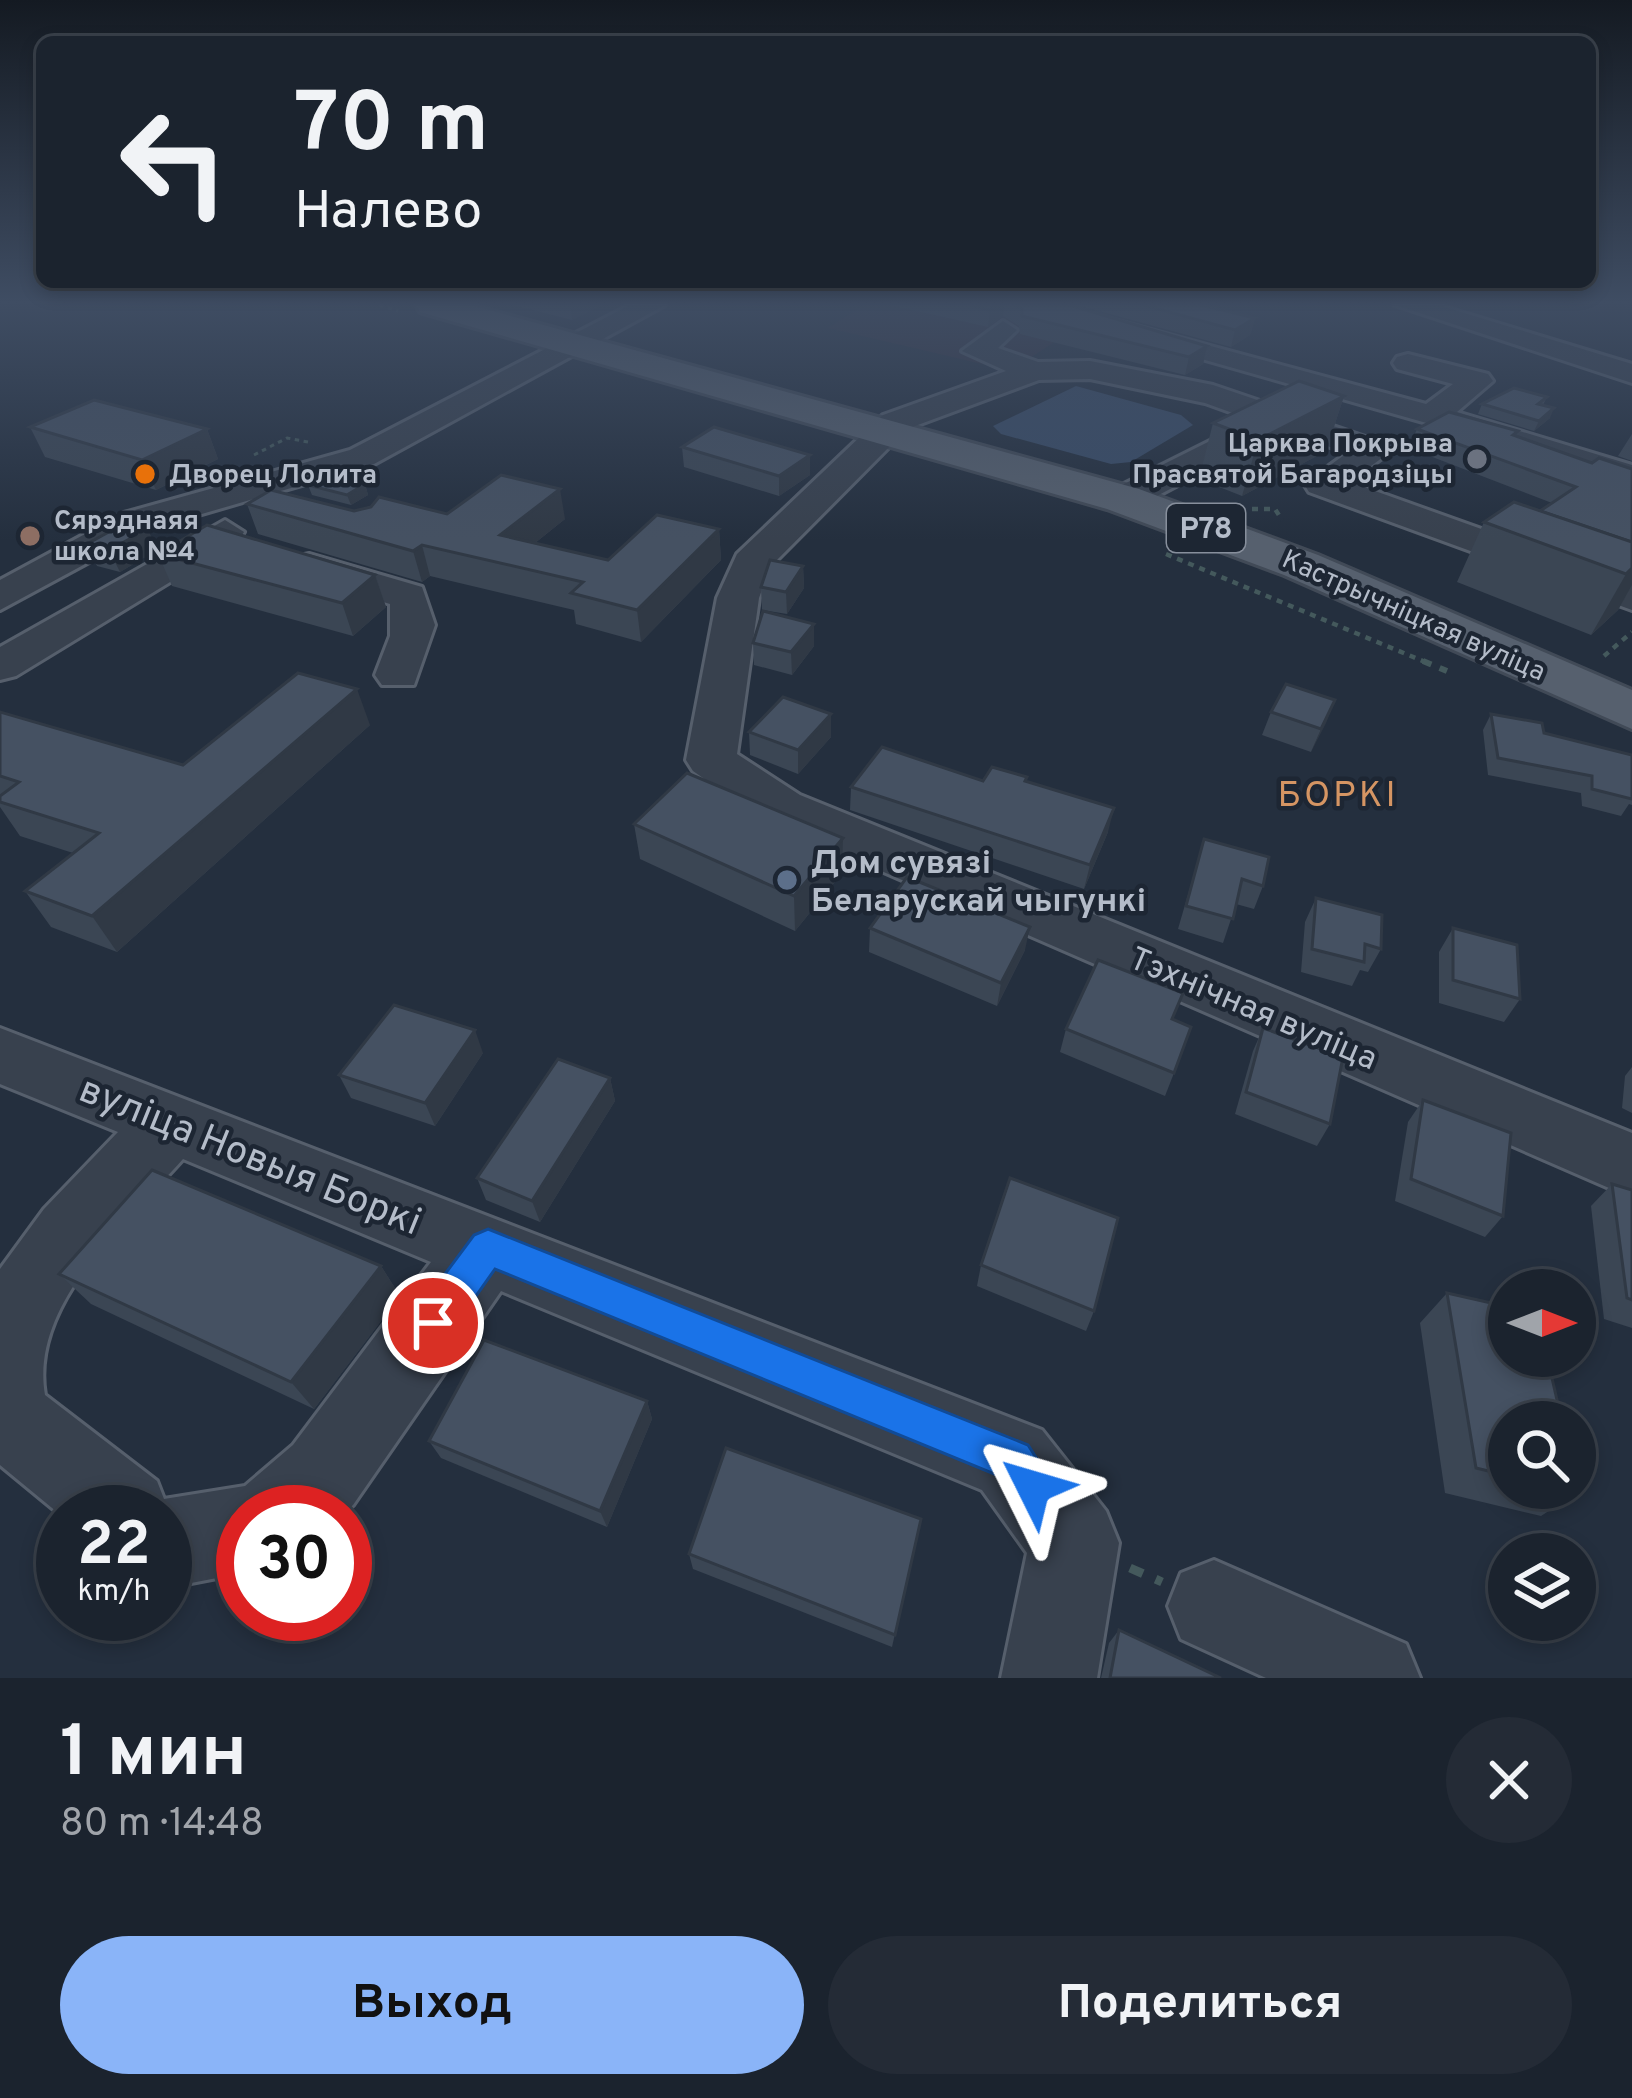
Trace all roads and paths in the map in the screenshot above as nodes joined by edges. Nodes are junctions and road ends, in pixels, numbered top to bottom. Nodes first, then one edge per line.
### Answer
1 (502, 383) edge
2 (715, 383) edge
3 (1001, 383) edge
4 (1156, 383) edge
5 (1319, 383) edge
6 (1474, 383) edge
7 (1329, 386) junction
8 (1432, 415) junction
9 (1281, 418) junction
10 (1580, 419) dead end
11 (883, 431) junction
12 (1543, 446) junction
13 (362, 457) junction
14 (1632, 477) edge
15 (1123, 499) junction
16 (1148, 547) dead end
17 (247, 548) junction
18 (0, 597) edge
19 (1632, 597) edge
20 (1632, 632) edge
21 (1602, 658) dead end
22 (0, 666) edge
23 (398, 675) dead end
24 (1460, 676) dead end
25 (1632, 711) edge
26 (0, 1055) edge
27 (172, 1123) junction
28 (1632, 1166) edge
29 (488, 1247) junction
30 (92, 1485) edge
31 (311, 1485) edge
32 (1074, 1543) junction
33 (1214, 1606) joint
34 (1049, 1678) edge
35 (1372, 1678) edge

1 - 13 street
2 - 11 main road, Кастрычніцкая вуліца / Р78
3 - 11 street
4 - 9 street
5 - 7 street
6 - 8 street
7 - 8 street
7 - 9 street
8 - 12 street
9 - 15 street
9 - 19 street
10 - 12 street
11 - 15 main road, Кастрычніцкая вуліца / Р78
11 - 28 street, Тэхнічная вуліца
12 - 14 street
13 - 17 street
13 - 18 street
15 - 25 main road, Кастрычніцкая вуліца / Р78
16 - 24 path
17 - 22 street
17 - 23 street
20 - 21 path
26 - 27 street, вуліца Новыя Боркі
27 - 29 street, вуліца Новыя Боркі
27 - 30 street
29 - 31 street
29 - 32 street, вуліца Новыя Боркі
32 - 33 path
32 - 34 street
33 - 35 street

